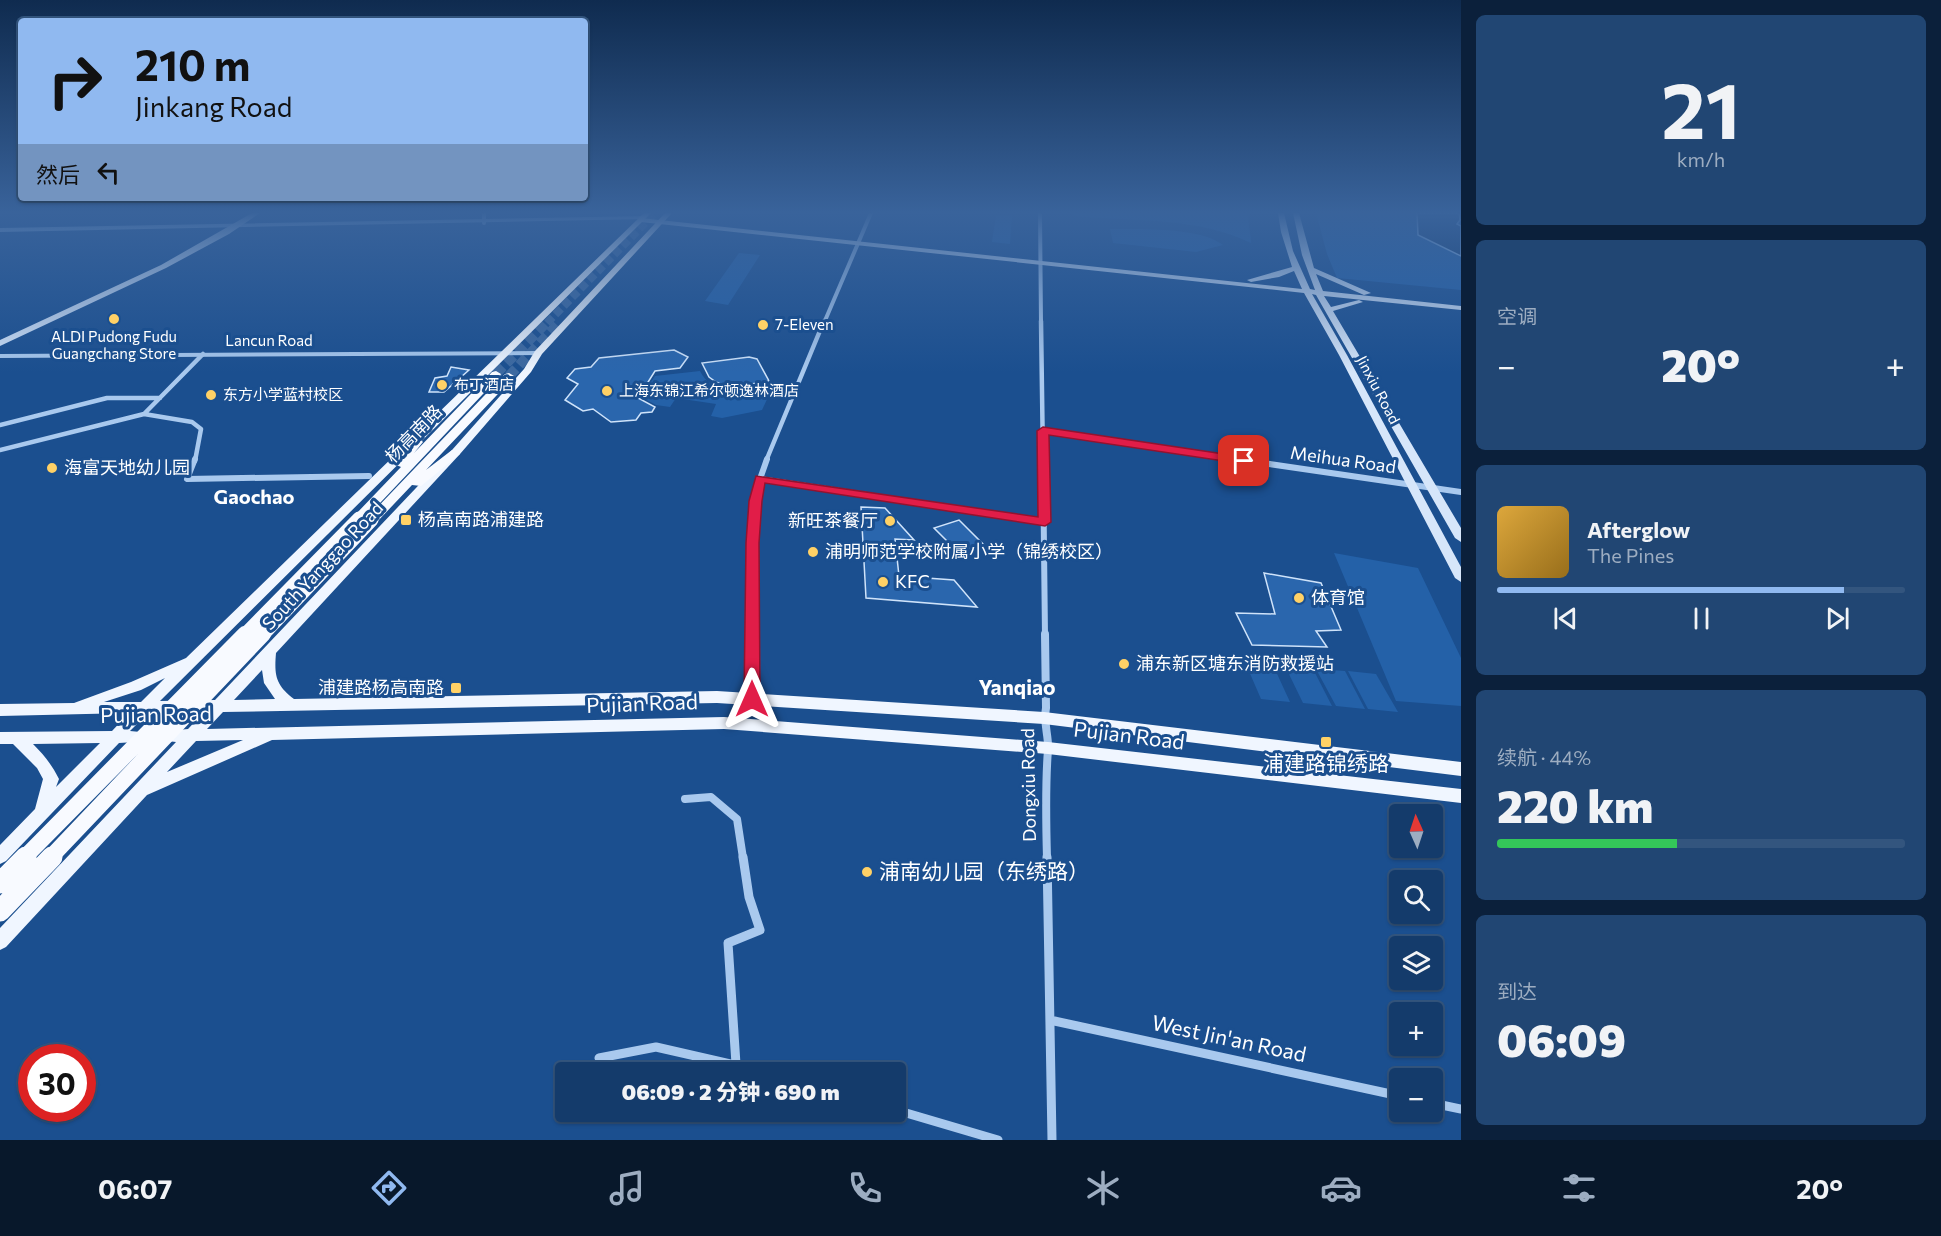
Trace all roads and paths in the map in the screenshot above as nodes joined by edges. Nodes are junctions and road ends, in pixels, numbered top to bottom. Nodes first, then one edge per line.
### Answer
1 (153, 266) edge
2 (160, 266) edge
3 (594, 266) edge
4 (620, 266) edge
5 (848, 266) edge
6 (1041, 266) edge
7 (1092, 266) edge
8 (1106, 266) edge
9 (1295, 267) joint
10 (1311, 269) joint
11 (1251, 280) junction
12 (1273, 288) junction
13 (1305, 290) junction
14 (1319, 291) junction
15 (1367, 293) junction
16 (1375, 300) junction
17 (1461, 302) edge
18 (1461, 308) edge
19 (1317, 309) junction
20 (1329, 310) junction
21 (0, 338) edge
22 (0, 343) edge
23 (505, 353) junction
24 (538, 353) junction
25 (203, 354) junction
26 (0, 356) edge
27 (496, 374) tunnel mouth
28 (509, 376) tunnel mouth
29 (160, 398) junction
30 (144, 414) junction
31 (0, 426) edge
32 (1043, 431) junction
33 (417, 442) junction
34 (0, 450) edge
35 (456, 452) junction
36 (369, 476) dead end
37 (760, 478) junction
38 (1411, 485) junction
39 (1432, 488) junction
40 (1461, 492) edge
41 (365, 519) junction
42 (1045, 522) junction
43 (1461, 538) edge
44 (1461, 578) edge
45 (270, 651) junction
46 (195, 659) junction
47 (752, 699) junction
48 (293, 706) junction
49 (217, 707) junction
50 (144, 709) junction
51 (64, 710) junction
52 (0, 711) edge
53 (1044, 718) junction
54 (274, 734) junction
55 (192, 736) junction
56 (16, 737) junction
57 (116, 737) junction
58 (0, 738) edge
59 (1048, 748) junction
60 (1461, 769) edge
61 (140, 791) junction
62 (1461, 796) edge
63 (685, 799) dead end
64 (40, 816) junction
65 (0, 856) edge
66 (0, 883) edge
67 (0, 910) edge
68 (0, 941) edge
69 (1050, 1020) junction
70 (599, 1058) dead end
71 (727, 1062) edge
72 (736, 1062) edge
73 (1389, 1094) edge
74 (1443, 1105) edge
75 (1461, 1109) edge
76 (906, 1113) edge
77 (998, 1140) edge
78 (1052, 1140) edge

1 - 21 main road
2 - 22 main road
3 - 23 main road, South Yanggao Road
4 - 24 main road, South Yanggao Road
5 - 37 street
6 - 32 street, Dongxiu Road
7 - 12 main road
8 - 11 main road
9 - 11 main road
9 - 13 main road, Jinxiu Road
10 - 14 main road, Jinxiu Road
10 - 15 main road
11 - 13 main road
12 - 13 main road
12 - 19 main road
13 - 14 main road
13 - 19 main road, Jinxiu Road
14 - 15 main road
14 - 16 main road
14 - 20 main road, Jinxiu Road
15 - 17 main road
16 - 18 main road
16 - 20 main road
19 - 38 main road, Jinxiu Road
20 - 39 main road, Jinxiu Road
23 - 24 street, Lancun Road
23 - 25 street, Lancun Road
23 - 33 main road, South Yanggao Road
24 - 35 main road, South Yanggao Road
25 - 26 street, Lancun Road
25 - 29 street
27 - 41 highway, 杨高南路
28 - 41 highway, South Yanggao Road
29 - 30 street
29 - 31 street
30 - 34 street
30 - 36 street
32 - 38 street, Meihua Road
32 - 42 street, Dongxiu Road
33 - 41 highway
33 - 46 main road, South Yanggao Road
35 - 41 highway
35 - 45 main road, South Yanggao Road
37 - 42 street
37 - 47 street
38 - 39 street, Meihua Road
38 - 44 main road, Jinxiu Road
39 - 40 street, Meihua Road
39 - 43 main road, Jinxiu Road
41 - 66 highway, South Yanggao Road, bridge
41 - 67 highway, South Yanggao Road, bridge
42 - 53 street, Dongxiu Road
45 - 48 main road
45 - 49 main road, South Yanggao Road
46 - 50 main road, South Yanggao Road
46 - 51 main road
47 - 48 main road, Pujian Road
47 - 53 main road, Pujian Road
48 - 49 main road, Pujian Road
49 - 50 main road, Pujian Road
49 - 55 main road, South Yanggao Road
50 - 51 main road, Pujian Road
50 - 57 main road, South Yanggao Road
51 - 52 main road, Pujian Road
53 - 59 street, Dongxiu Road
53 - 60 main road, Pujian Road
54 - 55 main road, Pujian Road
54 - 59 main road, Pujian Road
54 - 61 main road
55 - 57 main road, Pujian Road
55 - 61 main road, South Yanggao Road
56 - 57 main road, Pujian Road
56 - 58 main road, Pujian Road
56 - 64 main road
57 - 64 main road, South Yanggao Road
59 - 62 main road, Pujian Road
59 - 69 street, Dongxiu Road
61 - 68 main road, South Yanggao Road
63 - 72 street
64 - 65 main road, South Yanggao Road
69 - 73 street, West Jin'an Road
69 - 78 street, Dongxiu Road
70 - 71 street
74 - 75 street
76 - 77 street

